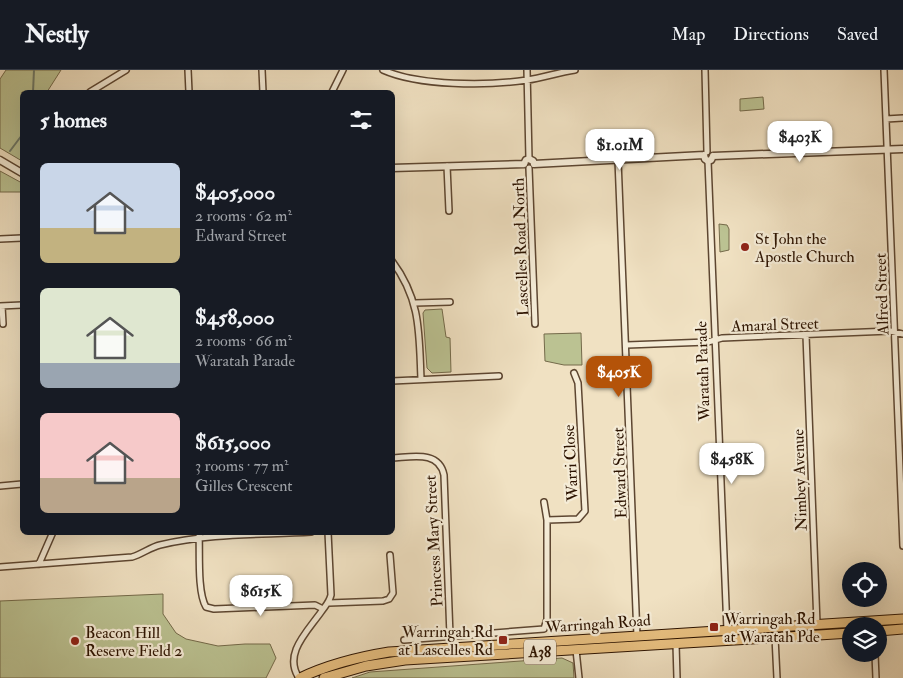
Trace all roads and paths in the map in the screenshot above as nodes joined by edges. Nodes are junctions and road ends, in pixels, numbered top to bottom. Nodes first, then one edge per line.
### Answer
1 (126, 70) edge
2 (188, 70) edge
3 (262, 70) edge
4 (343, 70) edge
5 (383, 70) edge
6 (527, 70) edge
7 (575, 70) edge
8 (704, 70) edge
9 (884, 70) edge
10 (527, 80) junction
11 (93, 90) edge
12 (189, 90) edge
13 (263, 90) edge
14 (333, 90) edge
15 (903, 118) edge
16 (886, 119) junction
17 (887, 149) junction
18 (903, 149) edge
19 (708, 156) junction
20 (0, 160) edge
21 (618, 160) junction
22 (529, 164) junction
23 (447, 166) junction
24 (395, 168) edge
25 (20, 172) edge
26 (449, 210) dead end
27 (20, 238) edge
28 (0, 239) edge
29 (395, 265) edge
30 (450, 302) dead end
31 (415, 303) junction
32 (20, 305) edge
33 (1, 306) edge
34 (3, 324) dead end
35 (535, 324) dead end
36 (895, 331) junction
37 (903, 334) edge
38 (806, 335) junction
39 (716, 340) junction
40 (627, 345) junction
41 (574, 373) dead end
42 (500, 376) dead end
43 (421, 379) junction
44 (395, 381) edge
45 (395, 458) edge
46 (20, 484) edge
47 (0, 486) edge
48 (902, 486) edge
49 (544, 502) dead end
50 (547, 520) junction
51 (52, 535) edge
52 (199, 535) edge
53 (328, 535) edge
54 (903, 546) edge
55 (390, 555) dead end
56 (39, 564) junction
57 (0, 566) edge
58 (329, 603) junction
59 (323, 609) junction
60 (903, 619) edge
61 (817, 624) junction
62 (903, 629) edge
63 (727, 630) junction
64 (887, 630) edge
65 (517, 632) junction
66 (842, 633) edge
67 (675, 634) junction
68 (450, 636) junction
69 (637, 636) junction
70 (775, 637) junction
71 (404, 640) dead end
72 (728, 640) junction
73 (518, 643) junction
74 (676, 644) junction
75 (576, 650) junction
76 (876, 662) edge
77 (299, 678) edge
78 (324, 678) edge
79 (579, 678) edge
80 (677, 678) edge
81 (776, 678) edge
82 (876, 678) edge

1 - 11 street
2 - 12 street
3 - 13 street
4 - 14 street
5 - 10 street
6 - 10 street, Lascelles Road North
7 - 10 street
8 - 19 street, Waratah Parade
9 - 16 street, Alfred Street
10 - 22 street, Lascelles Road North
15 - 16 street
16 - 17 street, Alfred Street
17 - 18 street
17 - 19 street
17 - 36 street, Alfred Street
19 - 21 street
19 - 39 street, Waratah Parade
20 - 25 street
21 - 22 street
21 - 40 street, Edward Street
22 - 23 street
22 - 35 street, Lascelles Road North
23 - 24 street
23 - 26 street
27 - 28 street
29 - 31 street
30 - 31 street
31 - 43 street
32 - 33 street
33 - 34 street
36 - 37 street
36 - 38 street, Amaral Street
36 - 48 street, Alfred Street
38 - 39 street, Amaral Street
38 - 61 street, Nimbey Avenue
39 - 40 street, Amaral Street
39 - 63 street, Waratah Parade
40 - 69 street, Edward Street
41 - 50 street, Warri Close
42 - 43 street
43 - 44 street
45 - 68 street, Princess Mary Street
46 - 47 street
48 - 54 street, Alfred Street
49 - 50 street
50 - 65 street, Warringah Road
51 - 56 street
52 - 56 street
52 - 59 street
53 - 58 street
55 - 58 street
56 - 57 street
58 - 59 street
59 - 77 street
60 - 61 highway, Warringah Road / A38
61 - 63 highway, Warringah Road / A38
62 - 64 highway
63 - 67 highway, Warringah Road / A38
63 - 72 highway, Waratah Parade
65 - 68 street, Warringah Road
65 - 73 street
66 - 70 highway, Warringah Road / A38
67 - 69 highway, Warringah Road / A38
67 - 74 highway
68 - 71 street, Warringah Road
69 - 73 highway, Warringah Road / A38
70 - 72 highway, Warringah Road / A38
70 - 81 street
72 - 74 highway, Warringah Road / A38
73 - 77 highway, Warringah Road / A38
74 - 75 highway, Warringah Road / A38
74 - 80 street
75 - 78 highway, Warringah Road / A38
75 - 79 street
76 - 82 street

